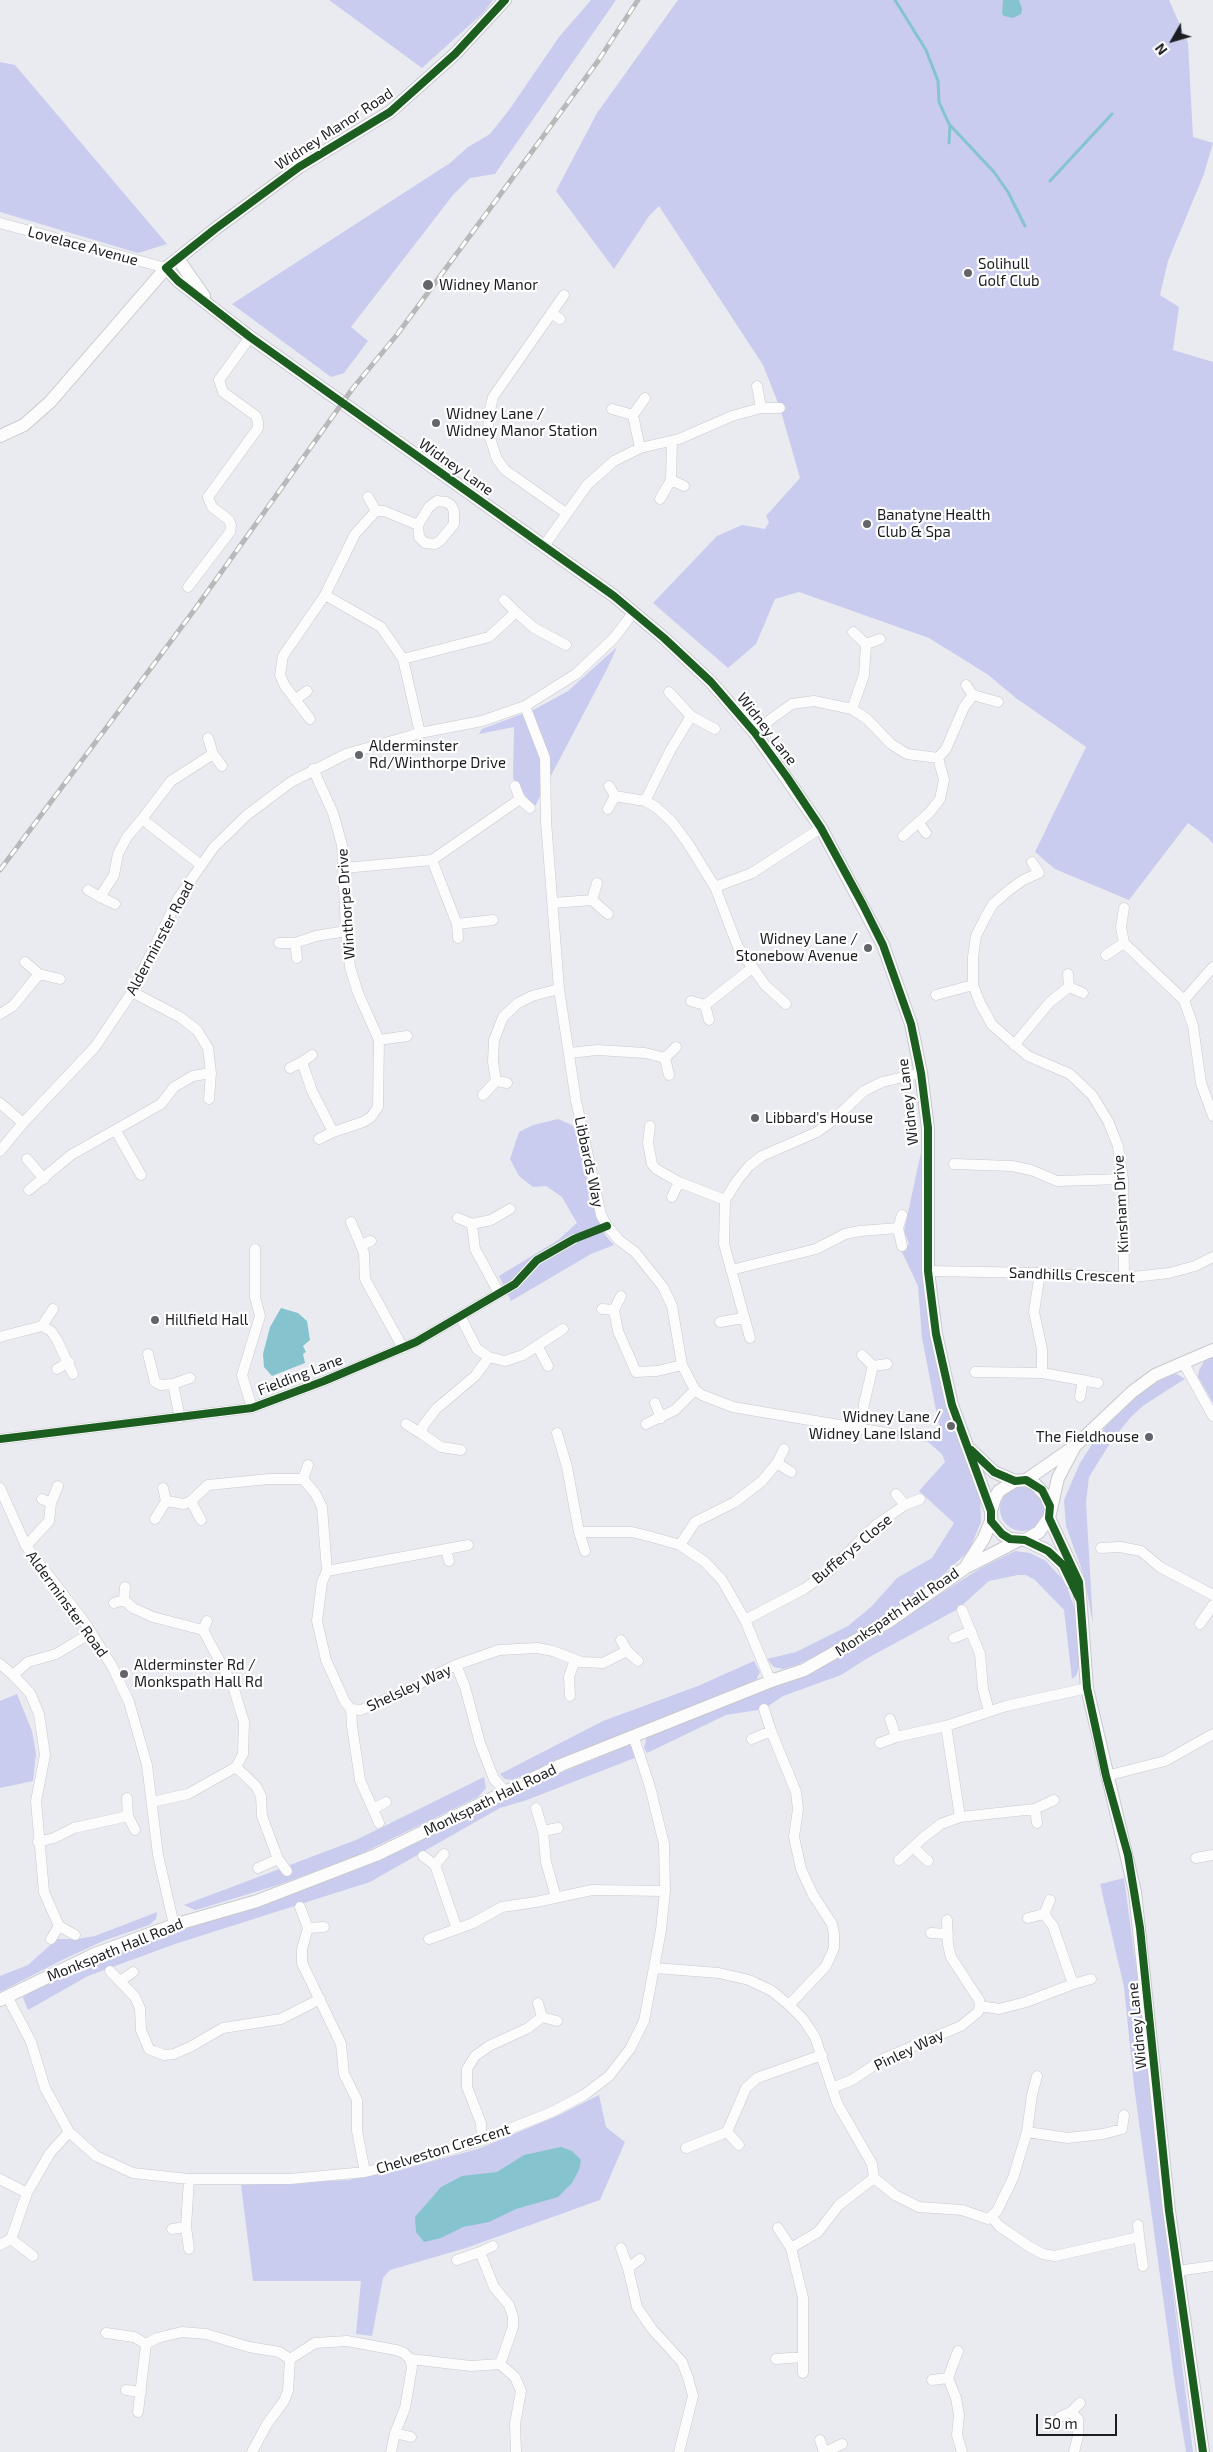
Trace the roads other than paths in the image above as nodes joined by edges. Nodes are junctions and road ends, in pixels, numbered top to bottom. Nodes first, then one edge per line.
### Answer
1 (505, 0) edge
2 (0, 223) edge
3 (178, 259) junction
4 (166, 268) junction
5 (156, 281) junction
6 (178, 281) junction
7 (564, 295) dead end
8 (210, 304) junction
9 (551, 313) junction
10 (560, 319) dead end
11 (250, 337) junction
12 (758, 386) dead end
13 (645, 398) dead end
14 (762, 408) junction
15 (780, 408) dead end
16 (612, 409) dead end
17 (634, 415) junction
18 (0, 436) edge
19 (672, 441) junction
20 (640, 448) junction
21 (671, 480) junction
22 (684, 486) dead end
23 (368, 497) dead end
24 (660, 499) dead end
25 (376, 511) junction
26 (566, 513) junction
27 (418, 525) junction
28 (544, 546) junction
29 (188, 587) dead end
30 (325, 595) junction
31 (504, 600) dead end
32 (516, 612) junction
33 (633, 613) junction
34 (853, 632) dead end
35 (880, 639) dead end
36 (866, 644) junction
37 (566, 645) dead end
38 (403, 659) junction
39 (966, 685) dead end
40 (308, 690) dead end
41 (669, 692) dead end
42 (973, 695) junction
43 (295, 700) junction
44 (998, 702) dead end
45 (525, 706) junction
46 (852, 709) junction
47 (692, 716) junction
48 (310, 719) dead end
49 (715, 729) dead end
50 (420, 733) junction
51 (755, 734) junction
52 (208, 738) dead end
53 (213, 754) junction
54 (938, 758) junction
55 (222, 766) dead end
56 (313, 769) junction
57 (515, 786) dead end
58 (609, 786) dead end
59 (615, 796) junction
60 (520, 800) junction
61 (645, 801) junction
62 (530, 808) dead end
63 (608, 808) dead end
64 (142, 819) junction
65 (919, 823) junction
66 (821, 828) junction
67 (926, 833) dead end
68 (903, 836) dead end
69 (432, 860) junction
70 (1032, 862) dead end
71 (201, 865) junction
72 (344, 868) junction
73 (1039, 873) junction
74 (1045, 882) dead end
75 (597, 883) dead end
76 (715, 888) junction
77 (88, 890) dead end
78 (100, 897) junction
79 (592, 900) junction
80 (553, 903) junction
81 (115, 904) dead end
82 (1124, 908) dead end
83 (608, 914) dead end
84 (493, 920) dead end
85 (457, 924) junction
86 (346, 931) junction
87 (458, 938) dead end
88 (279, 943) dead end
89 (295, 943) junction
90 (1124, 943) junction
91 (1106, 955) dead end
92 (297, 958) dead end
93 (26, 962) dead end
94 (1213, 967) edge
95 (752, 968) junction
96 (39, 974) junction
97 (1068, 974) dead end
98 (60, 979) dead end
99 (973, 985) junction
100 (1069, 987) junction
101 (559, 990) junction
102 (132, 992) junction
103 (1083, 993) dead end
104 (936, 995) dead end
105 (1184, 1000) junction
106 (690, 1001) dead end
107 (786, 1004) dead end
108 (704, 1005) junction
109 (0, 1014) edge
110 (709, 1020) dead end
111 (407, 1036) dead end
112 (379, 1040) junction
113 (1014, 1045) junction
114 (676, 1047) dead end
115 (569, 1053) junction
116 (312, 1055) dead end
117 (665, 1058) junction
118 (302, 1062) junction
119 (290, 1068) dead end
120 (211, 1073) junction
121 (921, 1073) junction
122 (669, 1075) dead end
123 (483, 1095) dead end
124 (209, 1099) dead end
125 (0, 1103) edge
126 (1213, 1116) edge
127 (24, 1123) junction
128 (650, 1126) dead end
129 (116, 1131) junction
130 (333, 1132) junction
131 (319, 1138) dead end
132 (0, 1151) edge
133 (27, 1159) dead end
134 (954, 1164) dead end
135 (141, 1175) dead end
136 (44, 1179) junction
137 (1123, 1179) junction
138 (679, 1182) junction
139 (29, 1190) dead end
140 (672, 1197) dead end
141 (725, 1200) junction
142 (510, 1209) dead end
143 (902, 1215) dead end
144 (458, 1218) dead end
145 (351, 1222) dead end
146 (472, 1224) junction
147 (898, 1228) junction
148 (574, 1239) dead end
149 (902, 1246) dead end
150 (255, 1249) dead end
151 (1213, 1257) edge
152 (731, 1270) junction
153 (928, 1271) junction
154 (1040, 1273) junction
155 (1124, 1278) junction
156 (499, 1293) junction
157 (621, 1296) dead end
158 (53, 1309) dead end
159 (602, 1309) dead end
160 (614, 1310) junction
161 (460, 1316) junction
162 (743, 1318) junction
163 (720, 1322) dead end
164 (42, 1326) junction
165 (563, 1329) dead end
166 (0, 1338) edge
167 (750, 1338) dead end
168 (538, 1347) junction
169 (403, 1348) junction
170 (1213, 1350) edge
171 (148, 1354) dead end
172 (862, 1354) dead end
173 (489, 1357) junction
174 (69, 1362) junction
175 (1183, 1362) junction
176 (887, 1364) dead end
177 (682, 1365) junction
178 (548, 1366) dead end
179 (873, 1366) junction
180 (57, 1369) dead end
181 (975, 1372) dead end
182 (1042, 1373) junction
183 (73, 1374) dead end
184 (190, 1378) dead end
185 (1083, 1380) junction
186 (1098, 1383) dead end
187 (173, 1384) junction
188 (695, 1390) junction
189 (1080, 1397) dead end
190 (655, 1403) dead end
191 (252, 1408) junction
192 (1213, 1416) edge
193 (180, 1418) junction
194 (661, 1418) junction
195 (406, 1424) dead end
196 (646, 1424) dead end
197 (861, 1428) junction
198 (557, 1433) dead end
199 (422, 1434) junction
200 (892, 1434) dead end
201 (0, 1439) edge
202 (968, 1446) junction
203 (1075, 1446) junction
204 (784, 1449) dead end
205 (461, 1450) dead end
206 (777, 1463) junction
207 (308, 1465) dead end
208 (790, 1472) dead end
209 (303, 1479) junction
210 (1021, 1481) junction
211 (58, 1486) dead end
212 (0, 1488) edge
213 (163, 1488) dead end
214 (896, 1494) dead end
215 (920, 1499) dead end
216 (191, 1500) junction
217 (166, 1501) junction
218 (905, 1505) junction
219 (1050, 1512) junction
220 (991, 1516) junction
221 (155, 1519) dead end
222 (201, 1520) dead end
223 (579, 1532) junction
224 (1022, 1540) junction
225 (468, 1545) dead end
226 (26, 1546) junction
227 (680, 1546) junction
228 (1101, 1548) dead end
229 (446, 1550) junction
230 (584, 1551) dead end
231 (449, 1560) dead end
232 (965, 1568) junction
233 (327, 1572) junction
234 (125, 1588) dead end
235 (1213, 1595) edge
236 (1080, 1600) junction
237 (1213, 1604) edge
238 (962, 1610) dead end
239 (745, 1620) junction
240 (1200, 1624) dead end
241 (972, 1631) junction
242 (91, 1633) junction
243 (954, 1638) dead end
244 (622, 1640) dead end
245 (627, 1651) junction
246 (575, 1660) junction
247 (638, 1661) dead end
248 (0, 1664) edge
249 (456, 1665) junction
250 (13, 1675) junction
251 (774, 1680) junction
252 (1087, 1688) junction
253 (570, 1696) dead end
254 (351, 1709) junction
255 (764, 1709) dead end
256 (989, 1710) junction
257 (890, 1719) dead end
258 (946, 1726) junction
259 (771, 1731) junction
260 (1213, 1734) edge
261 (636, 1735) junction
262 (896, 1737) junction
263 (752, 1739) dead end
264 (880, 1743) dead end
265 (236, 1768) junction
266 (1106, 1776) junction
267 (505, 1791) junction
268 (127, 1798) dead end
269 (1054, 1800) dead end
270 (152, 1802) junction
271 (386, 1802) dead end
272 (536, 1808) dead end
273 (373, 1809) junction
274 (1035, 1809) junction
275 (128, 1816) junction
276 (960, 1817) junction
277 (380, 1823) dead end
278 (1037, 1823) dead end
279 (558, 1828) dead end
280 (135, 1830) dead end
281 (543, 1831) junction
282 (38, 1842) junction
283 (913, 1846) junction
284 (444, 1854) dead end
285 (1213, 1855) edge
286 (423, 1856) dead end
287 (1196, 1858) dead end
288 (278, 1859) junction
289 (899, 1860) dead end
290 (928, 1862) dead end
291 (435, 1865) junction
292 (258, 1868) dead end
293 (287, 1871) dead end
294 (665, 1891) junction
295 (556, 1897) junction
296 (1050, 1900) dead end
297 (300, 1908) dead end
298 (1044, 1914) junction
299 (1028, 1918) dead end
300 (947, 1920) dead end
301 (174, 1925) junction
302 (59, 1926) junction
303 (324, 1927) dead end
304 (308, 1928) junction
305 (457, 1929) junction
306 (931, 1933) dead end
307 (948, 1934) junction
308 (75, 1935) dead end
309 (51, 1939) dead end
310 (429, 1939) dead end
311 (655, 1968) junction
312 (110, 1971) dead end
313 (132, 1972) dead end
314 (1091, 1979) dead end
315 (120, 1981) junction
316 (1073, 1984) junction
317 (4, 1998) edge
318 (320, 1999) junction
319 (538, 2003) dead end
320 (789, 2005) junction
321 (980, 2006) junction
322 (542, 2017) junction
323 (556, 2021) dead end
324 (822, 2055) junction
325 (1038, 2076) dead end
326 (832, 2088) junction
327 (1124, 2115) dead end
328 (69, 2132) junction
329 (727, 2132) junction
330 (1026, 2132) junction
331 (482, 2140) junction
332 (739, 2145) dead end
333 (686, 2148) dead end
334 (364, 2172) junction
335 (874, 2178) junction
336 (0, 2179) edge
337 (189, 2179) junction
338 (26, 2193) junction
339 (992, 2217) junction
340 (1138, 2224) dead end
341 (186, 2227) junction
342 (778, 2228) dead end
343 (172, 2229) dead end
344 (1139, 2237) junction
345 (12, 2240) junction
346 (0, 2245) edge
347 (493, 2246) dead end
348 (621, 2248) dead end
349 (791, 2248) junction
350 (189, 2249) dead end
351 (480, 2252) junction
352 (33, 2256) dead end
353 (640, 2259) dead end
354 (457, 2260) dead end
355 (1143, 2266) dead end
356 (1213, 2266) edge
357 (628, 2268) junction
358 (1177, 2271) junction
359 (106, 2333) dead end
360 (146, 2344) junction
361 (958, 2350) dead end
362 (803, 2357) junction
363 (290, 2358) junction
364 (776, 2358) dead end
365 (410, 2359) junction
366 (500, 2364) junction
367 (803, 2373) dead end
368 (948, 2378) junction
369 (932, 2380) dead end
370 (126, 2390) dead end
371 (141, 2392) junction
372 (1080, 2403) dead end
373 (138, 2412) dead end
374 (1071, 2412) junction
375 (1060, 2417) dead end
376 (395, 2433) junction
377 (410, 2438) dead end
378 (820, 2440) dead end
379 (842, 2444) dead end
380 (252, 2452) edge
381 (391, 2452) edge
382 (516, 2452) edge
383 (678, 2452) edge
384 (825, 2452) edge
385 (962, 2452) edge
386 (1074, 2452) edge
387 (1202, 2452) edge

1 - 3 street, Widney Manor Road
2 - 4 street, Lovelace Avenue
3 - 4 street, Widney Manor Road
3 - 8 street, Widney Lane
4 - 5 street, Widney Manor Road
4 - 6 street, Widney Lane
5 - 6 street
5 - 18 street, Widney Manor Road
6 - 8 street, Widney Lane
7 - 9 street
8 - 11 street, Widney Lane
9 - 10 street
9 - 26 street
11 - 28 street, Widney Lane
11 - 29 street
12 - 14 street
13 - 17 street
14 - 15 street
14 - 19 street
16 - 17 street
17 - 20 street
19 - 20 street
19 - 21 street
20 - 26 street
21 - 22 street
21 - 24 street
23 - 25 street
25 - 27 street
25 - 30 street
26 - 28 street
27 - 27 street
28 - 33 street, Widney Lane
30 - 38 street
30 - 43 street
31 - 32 street
32 - 37 street
32 - 38 street
33 - 45 street, Alderminster Road
33 - 51 street, Widney Lane
34 - 36 street
35 - 36 street
36 - 46 street
38 - 50 street
39 - 42 street
40 - 43 street
41 - 47 street
42 - 44 street
42 - 54 street
43 - 48 street
45 - 50 street, Alderminster Road
45 - 80 street, Libbards Way
46 - 51 street
46 - 54 street
47 - 49 street
47 - 61 street
50 - 56 street, Alderminster Road
51 - 66 street, Widney Lane
52 - 53 street
53 - 55 street
53 - 64 street
54 - 65 street
56 - 71 street, Alderminster Road
56 - 72 street, Winthorpe Drive
57 - 60 street
58 - 59 street
59 - 61 street
59 - 63 street
60 - 62 street
60 - 69 street
61 - 76 street
64 - 71 street
64 - 78 street
65 - 67 street
65 - 68 street
66 - 76 street
66 - 121 street, Widney Lane
69 - 72 street
69 - 85 street
70 - 73 street
71 - 102 street, Alderminster Road
72 - 86 street, Winthorpe Drive
73 - 74 street
73 - 99 street, Kinsham Drive
75 - 79 street
76 - 95 street
77 - 78 street
78 - 81 street
79 - 80 street
79 - 83 street
80 - 101 street, Libbards Way
82 - 90 street
84 - 85 street
85 - 87 street
86 - 89 street
86 - 112 street, Winthorpe Drive
88 - 89 street
89 - 92 street
90 - 91 street
90 - 105 street
93 - 96 street
94 - 105 street
95 - 107 street
95 - 108 street
96 - 98 street
96 - 109 street
97 - 100 street
99 - 104 street
99 - 113 street, Kinsham Drive
100 - 103 street
100 - 113 street
101 - 115 street, Libbards Way
101 - 123 street
102 - 120 street
102 - 127 street, Alderminster Road
105 - 126 street
106 - 108 street
108 - 110 street
111 - 112 street
112 - 130 street, Winthorpe Drive
113 - 137 street, Kinsham Drive
114 - 117 street
115 - 117 street
115 - 177 street, Libbards Way
116 - 118 street
117 - 122 street
118 - 119 street
118 - 130 street
120 - 124 street
120 - 129 street
121 - 141 street
121 - 153 street, Widney Lane
125 - 127 street
127 - 132 street, Alderminster Road
128 - 138 street
129 - 135 street
129 - 136 street
130 - 131 street, Winthorpe Drive
133 - 136 street
134 - 137 street
136 - 139 street
137 - 155 street, Kinsham Drive
138 - 140 street
138 - 141 street
141 - 152 street
142 - 146 street
143 - 147 street
144 - 146 street
145 - 169 street
146 - 156 street
147 - 149 street
147 - 152 street
148 - 156 street, Fielding Lane
150 - 191 street
151 - 155 street, Sandhills Crescent
152 - 162 street
153 - 154 street, Sandhills Crescent
153 - 202 street, Widney Lane
154 - 155 street, Sandhills Crescent
154 - 182 street
156 - 161 street, Fielding Lane
157 - 160 street
158 - 164 street
159 - 160 street
160 - 177 street
161 - 169 street, Fielding Lane
161 - 173 street
162 - 163 street
162 - 167 street
164 - 166 street
164 - 174 street
165 - 168 street
168 - 173 street
168 - 178 street
169 - 191 street, Fielding Lane
170 - 175 street
171 - 187 street
172 - 179 street
173 - 199 street
174 - 180 street
174 - 183 street
175 - 192 street
175 - 203 street
176 - 179 street
177 - 188 street, Libbards Way
179 - 197 street
181 - 182 street
182 - 185 street
184 - 187 street
185 - 186 street
185 - 189 street
187 - 193 street
188 - 194 street
188 - 197 street
190 - 194 street
191 - 193 street, Fielding Lane
193 - 201 street, Fielding Lane
194 - 196 street
195 - 199 street
197 - 200 street
198 - 223 street
199 - 205 street
202 - 210 street, Widney Lane
202 - 220 street, Widney Lane
203 - 210 street
203 - 219 street
204 - 206 street
206 - 208 street
206 - 227 street
207 - 209 street
209 - 216 street
209 - 233 street, Shelsley Way
210 - 219 street
210 - 220 street
211 - 226 street
212 - 226 street, Alderminster Road
213 - 217 street
214 - 218 street, Bufferys Close
215 - 218 street, Bufferys Close
216 - 217 street
216 - 222 street
217 - 221 street
218 - 239 street, Bufferys Close
219 - 224 street
219 - 236 street, Widney Lane
220 - 224 street
220 - 232 street, Monkspath Hall Road
223 - 227 street
223 - 230 street
224 - 232 street, Monkspath Hall Road
224 - 236 street, Widney Lane
225 - 229 street
226 - 242 street, Alderminster Road
227 - 239 street
228 - 235 street
229 - 231 street
229 - 233 street
232 - 251 street, Monkspath Hall Road
233 - 254 street, Shelsley Way
234 - 265 street
236 - 252 street, Widney Lane
237 - 240 street
238 - 241 street
239 - 251 street
241 - 243 street
241 - 256 street
242 - 250 street
242 - 270 street, Alderminster Road
244 - 245 street
245 - 246 street
245 - 247 street
246 - 249 street
246 - 253 street
248 - 250 street
249 - 254 street, Shelsley Way
249 - 267 street, Shelsley Way
250 - 282 street
251 - 261 street, Monkspath Hall Road
252 - 256 street
252 - 266 street, Widney Lane
254 - 273 street
255 - 259 street
256 - 258 street
257 - 262 street
258 - 262 street
258 - 276 street
259 - 263 street
259 - 320 street
260 - 266 street
261 - 267 street, Monkspath Hall Road
261 - 294 street, Chelveston Crescent
262 - 264 street
265 - 270 street
265 - 288 street
266 - 358 street, Widney Lane
267 - 301 street, Monkspath Hall Road
268 - 275 street
269 - 274 street
270 - 301 street, Alderminster Road
271 - 273 street
272 - 281 street
273 - 277 street
274 - 276 street
274 - 278 street
275 - 280 street
275 - 282 street
276 - 283 street
279 - 281 street
281 - 295 street
282 - 302 street
283 - 289 street
283 - 290 street
284 - 291 street
285 - 287 street
286 - 291 street
288 - 292 street
288 - 293 street
291 - 305 street
294 - 295 street
294 - 311 street, Chelveston Crescent
295 - 305 street
296 - 298 street
297 - 304 street
298 - 299 street
298 - 316 street
300 - 307 street
301 - 317 street, Monkspath Hall Road
302 - 308 street
302 - 309 street
303 - 304 street
304 - 318 street
305 - 310 street
306 - 307 street
307 - 321 street
311 - 320 street
311 - 331 street, Chelveston Crescent
312 - 315 street
313 - 315 street
314 - 316 street
315 - 318 street
316 - 321 street
317 - 328 street, Chelveston Crescent
318 - 334 street
319 - 322 street
320 - 324 street
321 - 326 street, Pinley Way
322 - 323 street
322 - 331 street
324 - 326 street
324 - 329 street
325 - 330 street
326 - 335 street
327 - 330 street
328 - 337 street, Chelveston Crescent
328 - 338 street
329 - 332 street
329 - 333 street
330 - 339 street
331 - 334 street, Chelveston Crescent
334 - 337 street, Chelveston Crescent
335 - 339 street
335 - 349 street
336 - 338 street
337 - 341 street
338 - 345 street
339 - 344 street
340 - 344 street
341 - 343 street
341 - 350 street
342 - 349 street
344 - 355 street
345 - 346 street
345 - 352 street
347 - 351 street
348 - 357 street
349 - 362 street
351 - 354 street
351 - 366 street
353 - 357 street
356 - 358 street
357 - 383 street
358 - 387 street, Widney Lane
359 - 360 street
360 - 363 street
360 - 371 street
361 - 368 street
362 - 364 street
362 - 367 street
363 - 365 street
363 - 380 street
365 - 366 street
365 - 376 street
366 - 382 street
368 - 369 street
368 - 385 street
370 - 371 street
371 - 373 street
372 - 374 street
374 - 375 street
374 - 386 street
376 - 377 street
376 - 381 street
378 - 384 street
379 - 384 street

